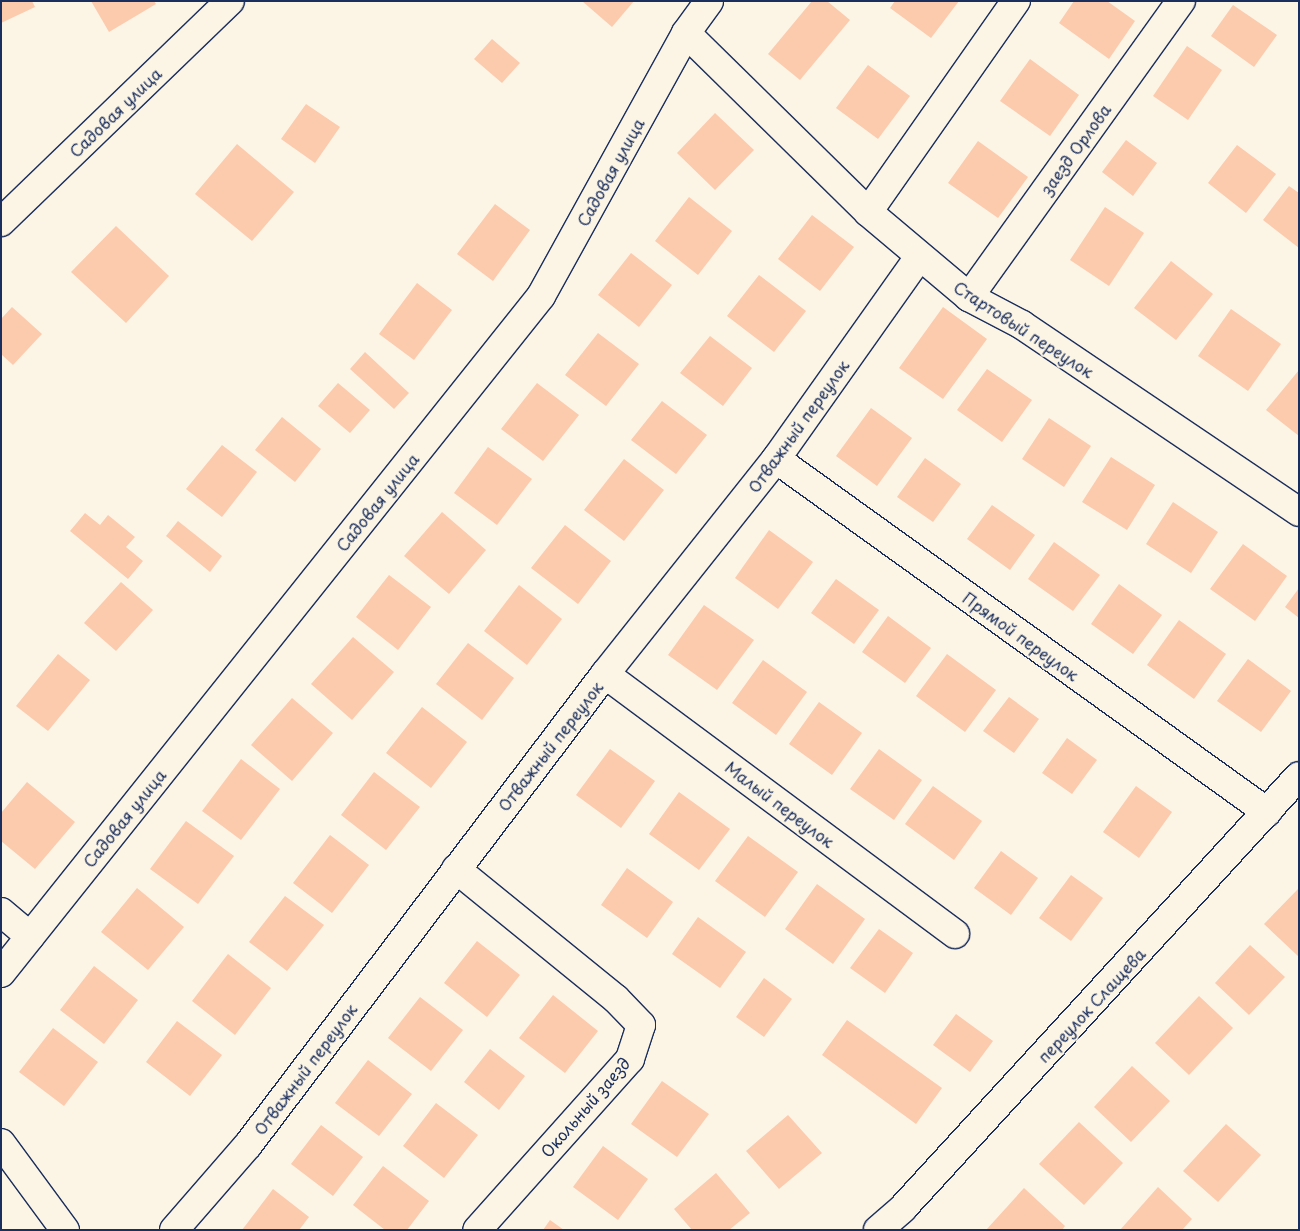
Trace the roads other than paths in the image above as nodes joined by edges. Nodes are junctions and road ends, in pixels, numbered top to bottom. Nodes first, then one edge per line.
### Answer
1 (230, 1) edge
2 (709, 1) edge
3 (1016, 1) edge
4 (1181, 1) edge
5 (686, 33) junction
6 (868, 212) junction
7 (1, 222) edge
8 (919, 257) junction
9 (969, 297) junction
10 (776, 459) junction
11 (1299, 512) edge
12 (605, 674) junction
13 (1299, 776) edge
14 (1267, 812) junction
15 (456, 870) junction
16 (1, 912) edge
17 (955, 934) dead end
18 (30, 936) junction
19 (1, 973) edge
20 (1, 1143) edge
21 (65, 1230) edge
22 (174, 1230) edge
23 (477, 1230) edge
24 (878, 1230) edge

1 - 7 street, Садовая улица
2 - 5 street, Садовая улица
3 - 6 street
4 - 9 street, заезд Орлова
5 - 6 street, Стартовый переулок
5 - 18 street, Садовая улица
6 - 8 street, Стартовый переулок
8 - 9 street, Стартовый переулок
8 - 10 street, Отважный переулок
9 - 11 street, Стартовый переулок
10 - 12 street, Отважный переулок
10 - 14 street, Прямой переулок
12 - 15 street, Отважный переулок
12 - 17 street, Малый переулок
13 - 14 street, переулок Слащева
14 - 24 street, переулок Слащева
15 - 22 street, Отважный переулок
15 - 23 street, Окольный заезд
16 - 18 street
18 - 19 street, Садовая улица
20 - 21 street

